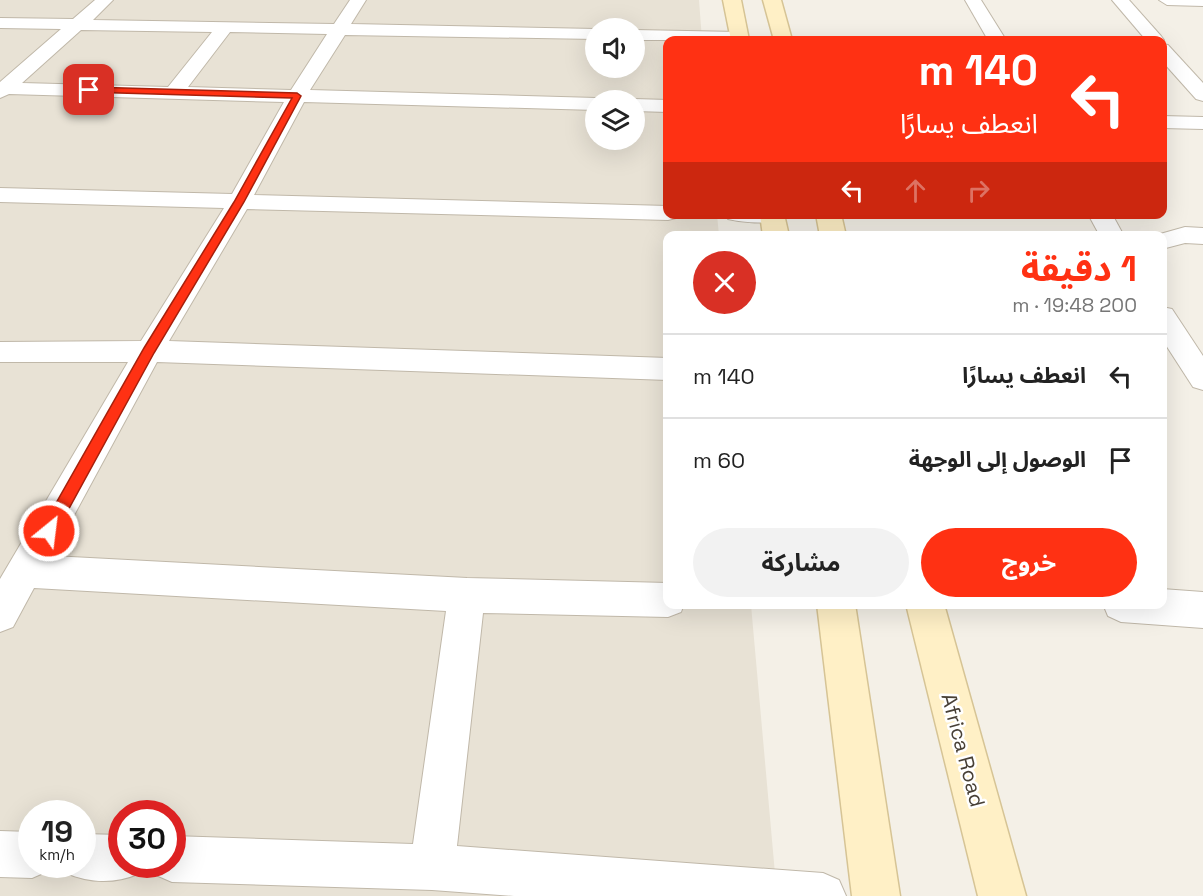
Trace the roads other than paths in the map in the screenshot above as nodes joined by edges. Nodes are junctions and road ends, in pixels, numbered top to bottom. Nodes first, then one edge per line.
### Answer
1 (105, 0) edge
2 (358, 0) edge
3 (732, 0) edge
4 (772, 0) edge
5 (973, 0) edge
6 (1120, 0) edge
7 (1167, 0) edge
8 (1184, 0) edge
9 (1203, 1) edge
10 (0, 23) edge
11 (76, 24) junction
12 (225, 27) junction
13 (337, 30) junction
14 (585, 34) edge
15 (645, 35) edge
16 (663, 36) edge
17 (739, 36) edge
18 (782, 36) edge
19 (995, 36) edge
20 (1152, 36) edge
21 (1167, 55) edge
22 (1178, 67) junction
23 (1203, 67) edge
24 (1, 89) edge
25 (174, 92) junction
26 (1203, 95) edge
27 (297, 96) junction
28 (585, 104) edge
29 (645, 105) edge
30 (663, 106) edge
31 (1167, 122) edge
32 (1203, 123) edge
33 (0, 195) edge
34 (239, 202) junction
35 (663, 213) edge
36 (1203, 236) edge
37 (1167, 240) edge
38 (1167, 324) edge
39 (149, 351) junction
40 (0, 352) edge
41 (663, 369) edge
42 (1203, 379) edge
43 (27, 571) junction
44 (467, 595) junction
45 (663, 600) edge
46 (1167, 607) edge
47 (837, 609) edge
48 (926, 609) edge
49 (1203, 610) edge
50 (0, 614) edge
51 (0, 854) edge
52 (18, 855) edge
53 (186, 859) edge
54 (432, 867) junction
55 (823, 896) edge
56 (876, 896) edge
57 (1002, 896) edge

1 - 11 street
2 - 13 street
3 - 17 street
4 - 18 street
5 - 19 street
6 - 20 street
7 - 8 street
8 - 9 street
10 - 11 street
11 - 12 street
11 - 24 street
12 - 13 street
12 - 25 street
13 - 14 street
13 - 27 street
15 - 16 street
21 - 22 street
22 - 23 street
22 - 26 street
24 - 25 street
25 - 27 street
27 - 28 street
27 - 34 street
29 - 30 street
31 - 32 street
33 - 34 street
34 - 35 street
34 - 39 street
36 - 37 street
38 - 42 street
39 - 40 street
39 - 41 street
39 - 43 street
43 - 44 street
43 - 50 street
44 - 45 street
44 - 54 street
46 - 49 street
47 - 56 street
48 - 57 street, Africa Road
51 - 52 street
53 - 54 street
54 - 55 street

